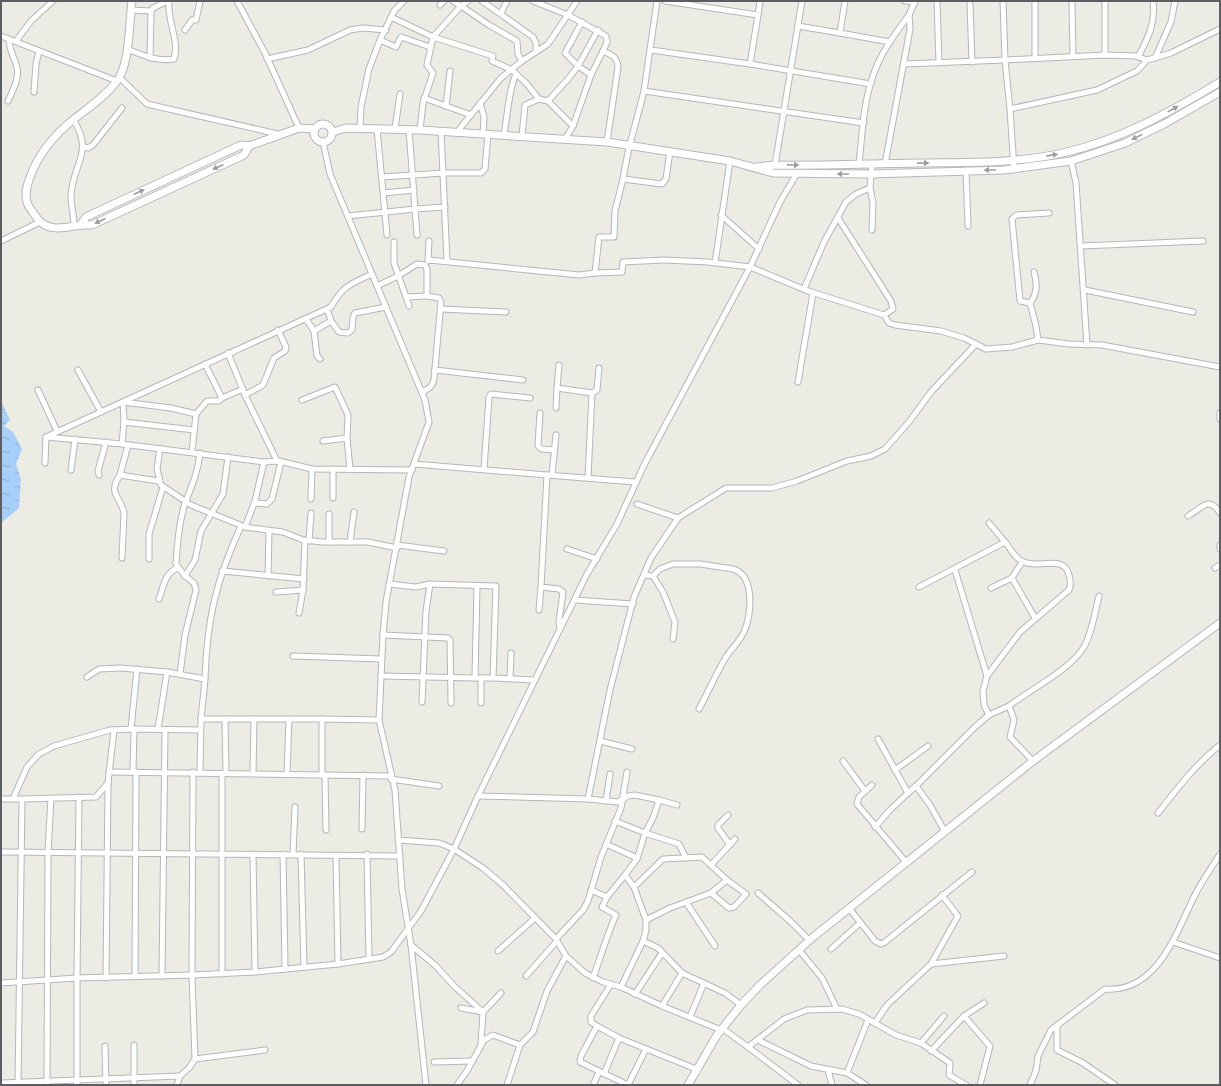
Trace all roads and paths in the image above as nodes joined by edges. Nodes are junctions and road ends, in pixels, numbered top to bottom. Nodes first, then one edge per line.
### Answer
1 (53, 1) edge
2 (132, 1) edge
3 (169, 1) edge
4 (200, 1) edge
5 (237, 1) edge
6 (404, 1) edge
7 (453, 1) edge
8 (468, 1) edge
9 (482, 1) edge
10 (507, 1) edge
11 (533, 1) edge
12 (577, 1) edge
13 (657, 1) edge
14 (665, 1) edge
15 (760, 1) edge
16 (802, 1) edge
17 (845, 1) edge
18 (905, 1) edge
19 (937, 1) edge
20 (1003, 1) edge
21 (1034, 1) edge
22 (1072, 1) edge
23 (1105, 1) edge
24 (1153, 1) edge
25 (1175, 1) edge
26 (915, 2) edge
27 (970, 4) dead end
28 (460, 6) junction
29 (131, 10) junction
30 (151, 11) junction
31 (501, 13) junction
32 (568, 15) junction
33 (758, 15) junction
34 (909, 15) junction
35 (391, 17) junction
36 (582, 22) junction
37 (798, 26) junction
38 (1220, 28) edge
39 (185, 30) dead end
40 (386, 30) junction
41 (598, 30) junction
42 (840, 33) junction
43 (1, 36) edge
44 (433, 37) junction
45 (9, 39) junction
46 (380, 40) junction
47 (16, 41) junction
48 (890, 42) junction
49 (430, 47) junction
50 (126, 49) junction
51 (651, 50) junction
52 (603, 51) junction
53 (39, 52) junction
54 (536, 52) junction
55 (1105, 55) junction
56 (1073, 56) junction
57 (1138, 57) junction
58 (150, 58) junction
59 (1035, 58) junction
60 (1155, 58) junction
61 (267, 59) junction
62 (1005, 60) junction
63 (1147, 60) junction
64 (522, 61) junction
65 (972, 62) junction
66 (939, 63) junction
67 (750, 64) junction
68 (904, 64) junction
69 (578, 66) junction
70 (450, 71) dead end
71 (514, 72) junction
72 (790, 72) junction
73 (591, 75) junction
74 (118, 79) junction
75 (1220, 82) edge
76 (871, 84) junction
77 (644, 91) junction
78 (34, 92) dead end
79 (1220, 92) edge
80 (400, 94) dead end
81 (424, 98) junction
82 (539, 99) junction
83 (8, 101) dead end
84 (548, 101) junction
85 (480, 103) junction
86 (446, 106) junction
87 (122, 108) dead end
88 (1010, 110) junction
89 (783, 111) junction
90 (471, 115) junction
91 (73, 120) junction
92 (864, 123) junction
93 (573, 126) junction
94 (299, 128) junction
95 (315, 129) junction
96 (360, 129) junction
97 (377, 129) junction
98 (395, 129) junction
99 (409, 130) junction
100 (420, 130) junction
101 (441, 131) junction
102 (333, 132) junction
103 (457, 132) junction
104 (278, 134) junction
105 (486, 134) junction
106 (504, 135) junction
107 (522, 136) junction
108 (565, 139) junction
109 (323, 142) junction
110 (607, 142) junction
111 (630, 145) junction
112 (84, 147) junction
113 (670, 151) junction
114 (730, 161) junction
115 (1013, 161) junction
116 (1071, 161) junction
117 (859, 164) junction
118 (872, 164) junction
119 (885, 164) junction
120 (775, 165) junction
121 (754, 168) junction
122 (1014, 169) junction
123 (966, 170) junction
124 (444, 173) junction
125 (796, 174) junction
126 (870, 174) junction
127 (412, 176) junction
128 (382, 177) junction
129 (623, 179) junction
130 (870, 188) junction
131 (414, 190) junction
132 (384, 193) junction
133 (445, 207) junction
134 (415, 209) junction
135 (384, 211) junction
136 (1049, 213) dead end
137 (721, 215) junction
138 (348, 216) junction
139 (838, 218) junction
140 (40, 222) junction
141 (78, 224) junction
142 (968, 226) dead end
143 (872, 230) dead end
144 (387, 235) dead end
145 (417, 235) dead end
146 (1203, 240) dead end
147 (1, 241) edge
148 (394, 242) dead end
149 (429, 242) dead end
150 (1082, 246) junction
151 (759, 249) junction
152 (429, 260) junction
153 (447, 261) junction
154 (715, 263) junction
155 (425, 265) junction
156 (750, 267) junction
157 (1034, 272) dead end
158 (595, 273) junction
159 (372, 274) junction
160 (398, 276) junction
161 (377, 286) junction
162 (804, 289) junction
163 (1084, 290) junction
164 (813, 293) junction
165 (427, 296) junction
166 (406, 297) junction
167 (1030, 303) junction
168 (409, 306) dead end
169 (386, 307) junction
170 (327, 309) junction
171 (441, 309) junction
172 (506, 312) dead end
173 (1193, 312) dead end
174 (884, 315) junction
175 (306, 319) junction
176 (331, 321) junction
177 (278, 330) junction
178 (314, 331) junction
179 (1038, 340) junction
180 (976, 344) junction
181 (1087, 345) junction
182 (228, 353) junction
183 (320, 358) dead end
184 (205, 364) junction
185 (559, 365) dead end
186 (1220, 367) edge
187 (598, 368) dead end
188 (78, 370) dead end
189 (435, 370) junction
190 (523, 380) dead end
191 (798, 382) dead end
192 (557, 388) junction
193 (243, 389) junction
194 (38, 390) dead end
195 (422, 392) junction
196 (592, 393) junction
197 (245, 395) junction
198 (222, 398) junction
199 (530, 398) dead end
200 (302, 400) dead end
201 (123, 402) junction
202 (556, 408) dead end
203 (101, 412) junction
204 (540, 413) dead end
205 (1220, 413) edge
206 (196, 414) junction
207 (1220, 419) edge
208 (124, 422) junction
209 (194, 430) junction
210 (57, 431) junction
211 (556, 435) dead end
212 (46, 437) junction
213 (347, 438) junction
214 (75, 439) junction
215 (106, 442) junction
216 (323, 442) dead end
217 (122, 444) junction
218 (128, 445) junction
219 (160, 448) junction
220 (554, 450) junction
221 (192, 452) junction
222 (200, 453) junction
223 (228, 457) junction
224 (264, 462) junction
225 (279, 462) junction
226 (45, 463) dead end
227 (414, 464) junction
228 (334, 469) junction
229 (350, 469) junction
230 (484, 469) junction
231 (71, 470) dead end
232 (312, 470) junction
233 (412, 470) junction
234 (99, 475) dead end
235 (120, 475) junction
236 (550, 475) junction
237 (588, 478) junction
238 (158, 481) junction
239 (635, 482) junction
240 (163, 487) junction
241 (334, 498) dead end
242 (311, 499) dead end
243 (186, 502) junction
244 (255, 503) junction
245 (637, 504) dead end
246 (354, 512) dead end
247 (311, 513) dead end
248 (1220, 513) edge
249 (211, 514) junction
250 (329, 514) dead end
251 (1188, 516) dead end
252 (678, 518) junction
253 (989, 523) dead end
254 (243, 527) junction
255 (269, 530) junction
256 (307, 540) junction
257 (329, 542) junction
258 (350, 542) junction
259 (1005, 542) junction
260 (1220, 545) edge
261 (397, 546) junction
262 (567, 549) dead end
263 (1220, 549) edge
264 (444, 551) dead end
265 (122, 558) dead end
266 (149, 559) dead end
267 (597, 559) junction
268 (1022, 562) junction
269 (1220, 565) edge
270 (178, 568) junction
271 (1215, 568) dead end
272 (955, 570) junction
273 (222, 571) junction
274 (644, 575) junction
275 (186, 576) junction
276 (268, 576) junction
277 (653, 576) junction
278 (1012, 578) junction
279 (304, 579) junction
280 (389, 584) junction
281 (430, 584) junction
282 (477, 586) junction
283 (919, 587) dead end
284 (541, 588) junction
285 (991, 588) dead end
286 (303, 590) junction
287 (276, 592) dead end
288 (1099, 596) dead end
289 (158, 600) dead end
290 (575, 600) junction
291 (633, 604) junction
292 (539, 610) dead end
293 (300, 613) dead end
294 (1035, 618) junction
295 (1220, 623) edge
296 (560, 630) junction
297 (383, 634) junction
298 (425, 637) junction
299 (673, 639) dead end
300 (511, 653) dead end
301 (293, 656) dead end
302 (381, 659) junction
303 (137, 669) junction
304 (167, 672) junction
305 (180, 674) junction
306 (381, 676) junction
307 (987, 676) junction
308 (87, 677) dead end
309 (423, 677) junction
310 (451, 678) junction
311 (475, 678) junction
312 (481, 678) junction
313 (493, 678) junction
314 (510, 678) junction
315 (205, 679) junction
316 (535, 680) junction
317 (422, 702) dead end
318 (452, 703) dead end
319 (481, 703) dead end
320 (1009, 706) junction
321 (699, 709) dead end
322 (989, 715) junction
323 (200, 719) junction
324 (225, 719) junction
325 (254, 719) junction
326 (289, 720) junction
327 (322, 720) junction
328 (379, 720) junction
329 (158, 729) junction
330 (114, 730) junction
331 (132, 730) junction
332 (164, 730) junction
333 (200, 730) junction
334 (878, 739) dead end
335 (600, 741) junction
336 (1220, 744) edge
337 (928, 746) dead end
338 (632, 749) dead end
339 (843, 761) dead end
340 (1033, 761) junction
341 (896, 770) junction
342 (109, 772) junction
343 (134, 772) junction
344 (165, 772) junction
345 (193, 772) junction
346 (200, 772) junction
347 (627, 772) dead end
348 (224, 773) junction
349 (253, 773) junction
350 (287, 774) junction
351 (610, 774) dead end
352 (324, 775) junction
353 (363, 775) junction
354 (391, 777) junction
355 (108, 783) junction
356 (872, 785) dead end
357 (439, 786) dead end
358 (916, 786) junction
359 (865, 791) junction
360 (908, 793) junction
361 (478, 796) junction
362 (79, 797) junction
363 (51, 798) junction
364 (1, 799) edge
365 (13, 799) junction
366 (22, 799) junction
367 (588, 799) junction
368 (622, 800) junction
369 (660, 800) junction
370 (606, 801) junction
371 (678, 805) dead end
372 (295, 807) dead end
373 (1158, 813) dead end
374 (728, 815) dead end
375 (615, 821) junction
376 (875, 827) junction
377 (362, 829) dead end
378 (326, 830) dead end
379 (945, 832) junction
380 (645, 833) junction
381 (735, 839) dead end
382 (398, 840) junction
383 (606, 844) junction
384 (730, 845) junction
385 (454, 849) junction
386 (78, 851) junction
387 (1, 852) edge
388 (20, 852) junction
389 (48, 852) junction
390 (107, 852) junction
391 (136, 853) junction
392 (164, 853) junction
393 (193, 853) junction
394 (222, 854) junction
395 (252, 854) junction
396 (283, 854) junction
397 (293, 854) junction
398 (302, 854) junction
399 (367, 854) junction
400 (1220, 854) edge
401 (336, 855) junction
402 (400, 856) junction
403 (637, 858) junction
404 (686, 858) junction
405 (906, 862) junction
406 (711, 865) junction
407 (972, 872) dead end
408 (624, 875) junction
409 (727, 880) junction
410 (634, 887) junction
411 (591, 890) junction
412 (758, 893) dead end
413 (711, 894) junction
414 (942, 895) junction
415 (607, 897) junction
416 (686, 902) junction
417 (848, 908) junction
418 (535, 918) junction
419 (646, 920) junction
420 (860, 923) junction
421 (409, 929) junction
422 (556, 940) junction
423 (809, 940) junction
424 (643, 941) junction
425 (1173, 942) junction
426 (411, 945) junction
427 (715, 946) dead end
428 (831, 949) dead end
429 (799, 950) junction
430 (498, 951) dead end
431 (662, 953) junction
432 (566, 956) junction
433 (1004, 956) dead end
434 (1220, 958) edge
435 (369, 959) junction
436 (338, 964) junction
437 (931, 964) junction
438 (304, 967) junction
439 (285, 969) junction
440 (254, 972) junction
441 (682, 973) junction
442 (222, 974) junction
443 (192, 975) junction
444 (162, 976) junction
445 (526, 976) dead end
446 (135, 977) junction
447 (77, 978) junction
448 (106, 978) junction
449 (593, 978) junction
450 (48, 980) junction
451 (20, 982) junction
452 (1, 983) edge
453 (704, 983) junction
454 (611, 984) junction
455 (620, 987) junction
456 (501, 993) dead end
457 (635, 994) junction
458 (984, 1003) dead end
459 (741, 1005) junction
460 (662, 1006) junction
461 (461, 1008) dead end
462 (837, 1009) junction
463 (483, 1012) junction
464 (944, 1016) dead end
465 (964, 1016) junction
466 (690, 1017) junction
467 (868, 1020) junction
468 (875, 1023) junction
469 (1058, 1024) junction
470 (597, 1026) junction
471 (722, 1029) junction
472 (619, 1038) junction
473 (758, 1040) junction
474 (481, 1044) junction
475 (921, 1044) junction
476 (134, 1045) dead end
477 (520, 1045) junction
478 (105, 1046) dead end
479 (748, 1047) junction
480 (646, 1049) junction
481 (265, 1050) dead end
482 (931, 1051) junction
483 (195, 1059) junction
484 (472, 1061) junction
485 (434, 1062) dead end
486 (696, 1069) junction
487 (828, 1070) junction
488 (602, 1073) junction
489 (846, 1073) junction
490 (180, 1076) junction
491 (106, 1078) junction
492 (134, 1078) junction
493 (77, 1082) edge
494 (1, 1083) edge
495 (18, 1083) edge
496 (47, 1083) edge
497 (106, 1085) edge
498 (134, 1085) edge
499 (177, 1085) edge
500 (426, 1085) edge
501 (457, 1085) edge
502 (507, 1085) edge
503 (592, 1085) edge
504 (628, 1085) edge
505 (688, 1085) edge
506 (798, 1085) edge
507 (832, 1085) edge
508 (866, 1085) edge
509 (966, 1085) edge
510 (980, 1085) edge
511 (1030, 1085) edge
512 (1115, 1085) edge

1 - 47 street
2 - 29 street
3 - 30 street
3 - 58 street
4 - 39 street
5 - 61 street
6 - 35 street
7 - 28 street
8 - 28 street
9 - 31 street
10 - 31 street
11 - 32 street
12 - 32 street
13 - 51 street
14 - 33 street
15 - 33 street
16 - 37 street
17 - 42 street
18 - 26 street
19 - 66 street
20 - 62 street
21 - 59 street
22 - 56 street
23 - 55 street
24 - 57 street
25 - 60 street
26 - 34 street
27 - 65 street
28 - 44 street
28 - 64 street
29 - 30 street
29 - 50 street
30 - 58 street
31 - 54 street
32 - 36 street
32 - 54 street
33 - 67 street
34 - 48 street
34 - 68 street
35 - 40 street
35 - 44 street
36 - 41 street
36 - 69 street
37 - 42 street
37 - 72 street
38 - 60 street
40 - 46 street
40 - 61 street
41 - 52 street
41 - 69 street
42 - 48 street
43 - 45 street
44 - 49 street
44 - 71 street
45 - 47 street
45 - 83 street
46 - 49 street
46 - 96 street
47 - 53 street
48 - 76 street
49 - 81 street
50 - 58 street
50 - 74 street
51 - 67 street
51 - 77 street
52 - 73 street
52 - 110 street
53 - 74 street
53 - 78 street
54 - 64 street
55 - 56 street
55 - 57 street
56 - 59 street
57 - 63 street
59 - 62 street
60 - 63 street
61 - 94 street
62 - 65 street
62 - 88 street
63 - 88 street
64 - 71 street
65 - 66 street
66 - 68 street
67 - 72 street
68 - 119 street
69 - 73 street
69 - 84 street
70 - 86 street
71 - 82 street
71 - 85 street
71 - 106 street
72 - 76 street
72 - 89 street
73 - 93 street
74 - 91 street
74 - 104 street
115 -> 75 street
76 - 92 street
77 - 89 street
77 - 111 street
79 -> 116 street
80 - 98 street
81 - 86 street
81 - 100 street
82 - 84 street
82 - 107 street
84 - 93 street
85 - 90 street
85 - 105 street
86 - 90 street
87 - 112 street
88 - 115 street
89 - 92 street
89 - 120 street
90 - 103 street
91 - 112 street
91 - 140 street
92 - 117 street
93 - 108 street
94 - 95 street
94 - 104 street
95 - 102 street
95 - 109 street
96 - 97 street
96 - 102 street
97 - 98 street
97 - 128 street
98 - 99 street
99 - 100 street
99 - 127 street
100 - 101 street
101 - 103 street
101 - 124 street
102 - 109 street
103 - 105 street
104 - 141 street
105 - 106 street
105 - 124 street
106 - 107 street
107 - 108 street
108 - 110 street
109 - 138 street
110 - 111 street
111 - 113 street
111 - 129 street
112 - 141 street
113 - 114 street
113 - 129 street
114 - 121 street
114 - 137 street
119 -> 115 street
115 - 122 street
116 - 122 street
116 - 150 street
117 - 118 street
120 -> 117 street
118 - 119 street
118 - 126 street
120 - 121 street
121 - 125 street
122 -> 123 street
123 - 126 street
123 - 142 street
124 - 127 street
124 - 133 street
126 -> 125 street
125 - 151 street
126 - 130 street
127 - 128 street
127 - 131 street
128 - 132 street
129 - 158 street
130 - 139 street
130 - 143 street
131 - 132 street
131 - 134 street
132 - 135 street
133 - 134 street
133 - 153 street
134 - 135 street
134 - 145 street
135 - 138 street
135 - 144 street
136 - 167 street
137 - 151 street
137 - 154 street
138 - 159 street
139 - 162 street
139 - 174 street
140 - 141 street
140 - 147 street
146 - 150 street
148 - 160 street
149 - 152 street
150 - 163 street
151 - 156 street
152 - 153 street
152 - 155 street
153 - 158 street
154 - 156 street
154 - 158 street
155 - 160 street
155 - 165 street
156 - 162 street
156 - 239 street
157 - 167 street
159 - 161 street
159 - 170 street
160 - 161 street
160 - 166 street
161 - 169 street
162 - 164 street
163 - 173 street
163 - 181 street
164 - 174 street
164 - 191 street
165 - 166 street
165 - 171 street
166 - 168 street
167 - 179 street
169 - 176 street
169 - 195 street
170 - 175 street
170 - 176 street
171 - 172 street
171 - 189 street
174 - 180 street
175 - 177 street
175 - 178 street
176 - 178 street
177 - 182 street
177 - 197 street
178 - 183 street
179 - 180 street
179 - 181 street
180 - 252 street
181 - 186 street
182 - 184 street
182 - 193 street
184 - 198 street
184 - 201 street
185 - 192 street
187 - 196 street
188 - 203 street
189 - 190 street
189 - 195 street
192 - 196 street
192 - 202 street
193 - 197 street
193 - 198 street
194 - 210 street
195 - 227 street
196 - 237 street
197 - 225 street
198 - 206 street
199 - 230 street
200 - 213 street
201 - 203 street
201 - 206 street
201 - 208 street
203 - 210 street
204 - 220 street
205 - 207 street
206 - 209 street
208 - 209 street
208 - 217 street
209 - 221 street
210 - 212 street
211 - 220 street
212 - 214 street
212 - 226 street
213 - 216 street
213 - 229 street
214 - 215 street
214 - 231 street
215 - 217 street
215 - 234 street
217 - 218 street
218 - 219 street
218 - 235 street
219 - 221 street
219 - 238 street
220 - 236 street
221 - 222 street
222 - 223 street
222 - 243 street
223 - 224 street
223 - 249 street
224 - 225 street
224 - 244 street
225 - 232 street
225 - 244 street
227 - 230 street
227 - 233 street
228 - 229 street
228 - 232 street
228 - 241 street
229 - 233 street
230 - 236 street
232 - 242 street
233 - 261 street
235 - 238 street
235 - 265 street
236 - 237 street
236 - 284 street
237 - 239 street
238 - 240 street
239 - 267 street
240 - 243 street
240 - 266 street
243 - 249 street
243 - 270 street
244 - 254 street
245 - 252 street
246 - 258 street
247 - 256 street
248 - 251 street
249 - 254 street
249 - 275 street
250 - 257 street
252 - 274 street
253 - 259 street
254 - 255 street
254 - 273 street
255 - 256 street
255 - 276 street
256 - 257 street
256 - 279 street
257 - 258 street
258 - 261 street
259 - 268 street
259 - 272 street
260 - 263 street
261 - 264 street
261 - 280 street
262 - 267 street
267 - 290 street
268 - 278 street
268 - 294 street
269 - 271 street
270 - 275 street
270 - 289 street
272 - 283 street
272 - 307 street
273 - 276 street
273 - 315 street
274 - 277 street
274 - 291 street
275 - 305 street
276 - 279 street
277 - 299 street
277 - 321 street
278 - 285 street
278 - 294 street
279 - 286 street
280 - 281 street
280 - 297 street
281 - 282 street
281 - 298 street
282 - 311 street
282 - 313 street
284 - 292 street
284 - 296 street
286 - 287 street
286 - 293 street
288 - 320 street
290 - 291 street
290 - 296 street
291 - 335 street
294 - 307 street
295 - 340 street
296 - 316 street
297 - 298 street
297 - 302 street
298 - 309 street
298 - 310 street
300 - 314 street
301 - 302 street
302 - 306 street
303 - 304 street
303 - 308 street
303 - 331 street
304 - 305 street
304 - 329 street
305 - 315 street
306 - 309 street
306 - 328 street
307 - 322 street
309 - 310 street
309 - 317 street
310 - 311 street
310 - 318 street
311 - 312 street
312 - 313 street
312 - 319 street
313 - 314 street
314 - 316 street
315 - 323 street
316 - 361 street
320 - 322 street
320 - 340 street
322 - 358 street
323 - 324 street
323 - 333 street
324 - 325 street
324 - 348 street
325 - 326 street
325 - 349 street
326 - 327 street
326 - 350 street
327 - 328 street
327 - 352 street
328 - 354 street
329 - 331 street
329 - 332 street
330 - 331 street
330 - 342 street
330 - 365 street
331 - 343 street
332 - 333 street
332 - 344 street
333 - 346 street
334 - 341 street
335 - 338 street
335 - 367 street
336 - 373 street
337 - 341 street
339 - 359 street
340 - 379 street
341 - 360 street
342 - 343 street
342 - 355 street
343 - 344 street
343 - 391 street
344 - 345 street
344 - 392 street
345 - 346 street
345 - 393 street
346 - 348 street
347 - 368 street
348 - 349 street
348 - 394 street
349 - 350 street
350 - 352 street
351 - 370 street
352 - 353 street
352 - 378 street
353 - 354 street
353 - 377 street
354 - 357 street
354 - 382 street
355 - 362 street
355 - 390 street
356 - 359 street
358 - 360 street
358 - 379 street
359 - 376 street
360 - 376 street
361 - 367 street
361 - 385 street
362 - 363 street
362 - 386 street
363 - 366 street
363 - 389 street
364 - 365 street
365 - 366 street
366 - 388 street
367 - 370 street
368 - 369 street
368 - 370 street
368 - 375 street
369 - 371 street
369 - 380 street
372 - 397 street
374 - 384 street
375 - 380 street
375 - 383 street
376 - 405 street
379 - 405 street
380 - 403 street
380 - 404 street
381 - 384 street
382 - 385 street
382 - 402 street
383 - 403 street
383 - 411 street
384 - 406 street
385 - 418 street
385 - 421 street
386 - 389 street
386 - 390 street
386 - 447 street
387 - 388 street
388 - 389 street
388 - 451 street
389 - 450 street
390 - 391 street
390 - 448 street
391 - 392 street
391 - 446 street
392 - 393 street
392 - 444 street
393 - 394 street
393 - 443 street
394 - 395 street
394 - 442 street
395 - 396 street
395 - 440 street
396 - 397 street
396 - 439 street
397 - 398 street
398 - 401 street
398 - 438 street
399 - 401 street
399 - 402 street
399 - 435 street
400 - 425 street
401 - 436 street
402 - 421 street
403 - 408 street
404 - 406 street
404 - 410 street
405 - 417 street
406 - 409 street
407 - 414 street
408 - 410 street
408 - 415 street
409 - 413 street
409 - 413 street
410 - 419 street
411 - 415 street
411 - 422 street
412 - 423 street
413 - 416 street
414 - 420 street
414 - 437 street
415 - 449 street
416 - 419 street
416 - 427 street
417 - 420 street
417 - 423 street
418 - 422 street
418 - 430 street
419 - 424 street
420 - 428 street
421 - 426 street
421 - 435 street
422 - 432 street
422 - 445 street
423 - 429 street
424 - 431 street
424 - 455 street
425 - 434 street
425 - 469 street
426 - 463 street
426 - 500 street
429 - 459 street
429 - 462 street
431 - 441 street
431 - 457 street
432 - 449 street
432 - 477 street
433 - 437 street
435 - 436 street
436 - 438 street
437 - 468 street
438 - 439 street
439 - 440 street
440 - 442 street
441 - 453 street
441 - 460 street
442 - 443 street
443 - 444 street
443 - 483 street
444 - 446 street
446 - 448 street
447 - 448 street
447 - 450 street
447 - 493 street
449 - 454 street
450 - 451 street
450 - 496 street
451 - 452 street
451 - 495 street
453 - 459 street
453 - 466 street
454 - 455 street
454 - 470 street
455 - 457 street
456 - 463 street
457 - 460 street
458 - 465 street
459 - 471 street
460 - 466 street
461 - 463 street
462 - 467 street
462 - 473 street
463 - 474 street
464 - 475 street
465 - 482 street
465 - 510 street
466 - 471 street
467 - 468 street
467 - 489 street
468 - 475 street
469 - 511 street
469 - 512 street
470 - 472 street
470 - 488 street
471 - 479 street
471 - 486 street
472 - 480 street
472 - 488 street
473 - 479 street
473 - 487 street
474 - 477 street
474 - 484 street
475 - 482 street
476 - 492 street
477 - 502 street
478 - 491 street
479 - 506 street
480 - 486 street
480 - 504 street
481 - 483 street
482 - 509 street
483 - 490 street
484 - 485 street
484 - 501 street
486 - 505 street
487 - 489 street
487 - 507 street
488 - 503 street
488 - 504 street
489 - 508 street
490 - 492 street
490 - 499 street
491 - 492 street
491 - 493 street
491 - 497 street
492 - 498 street
493 - 496 street
494 - 495 street
495 - 496 street

